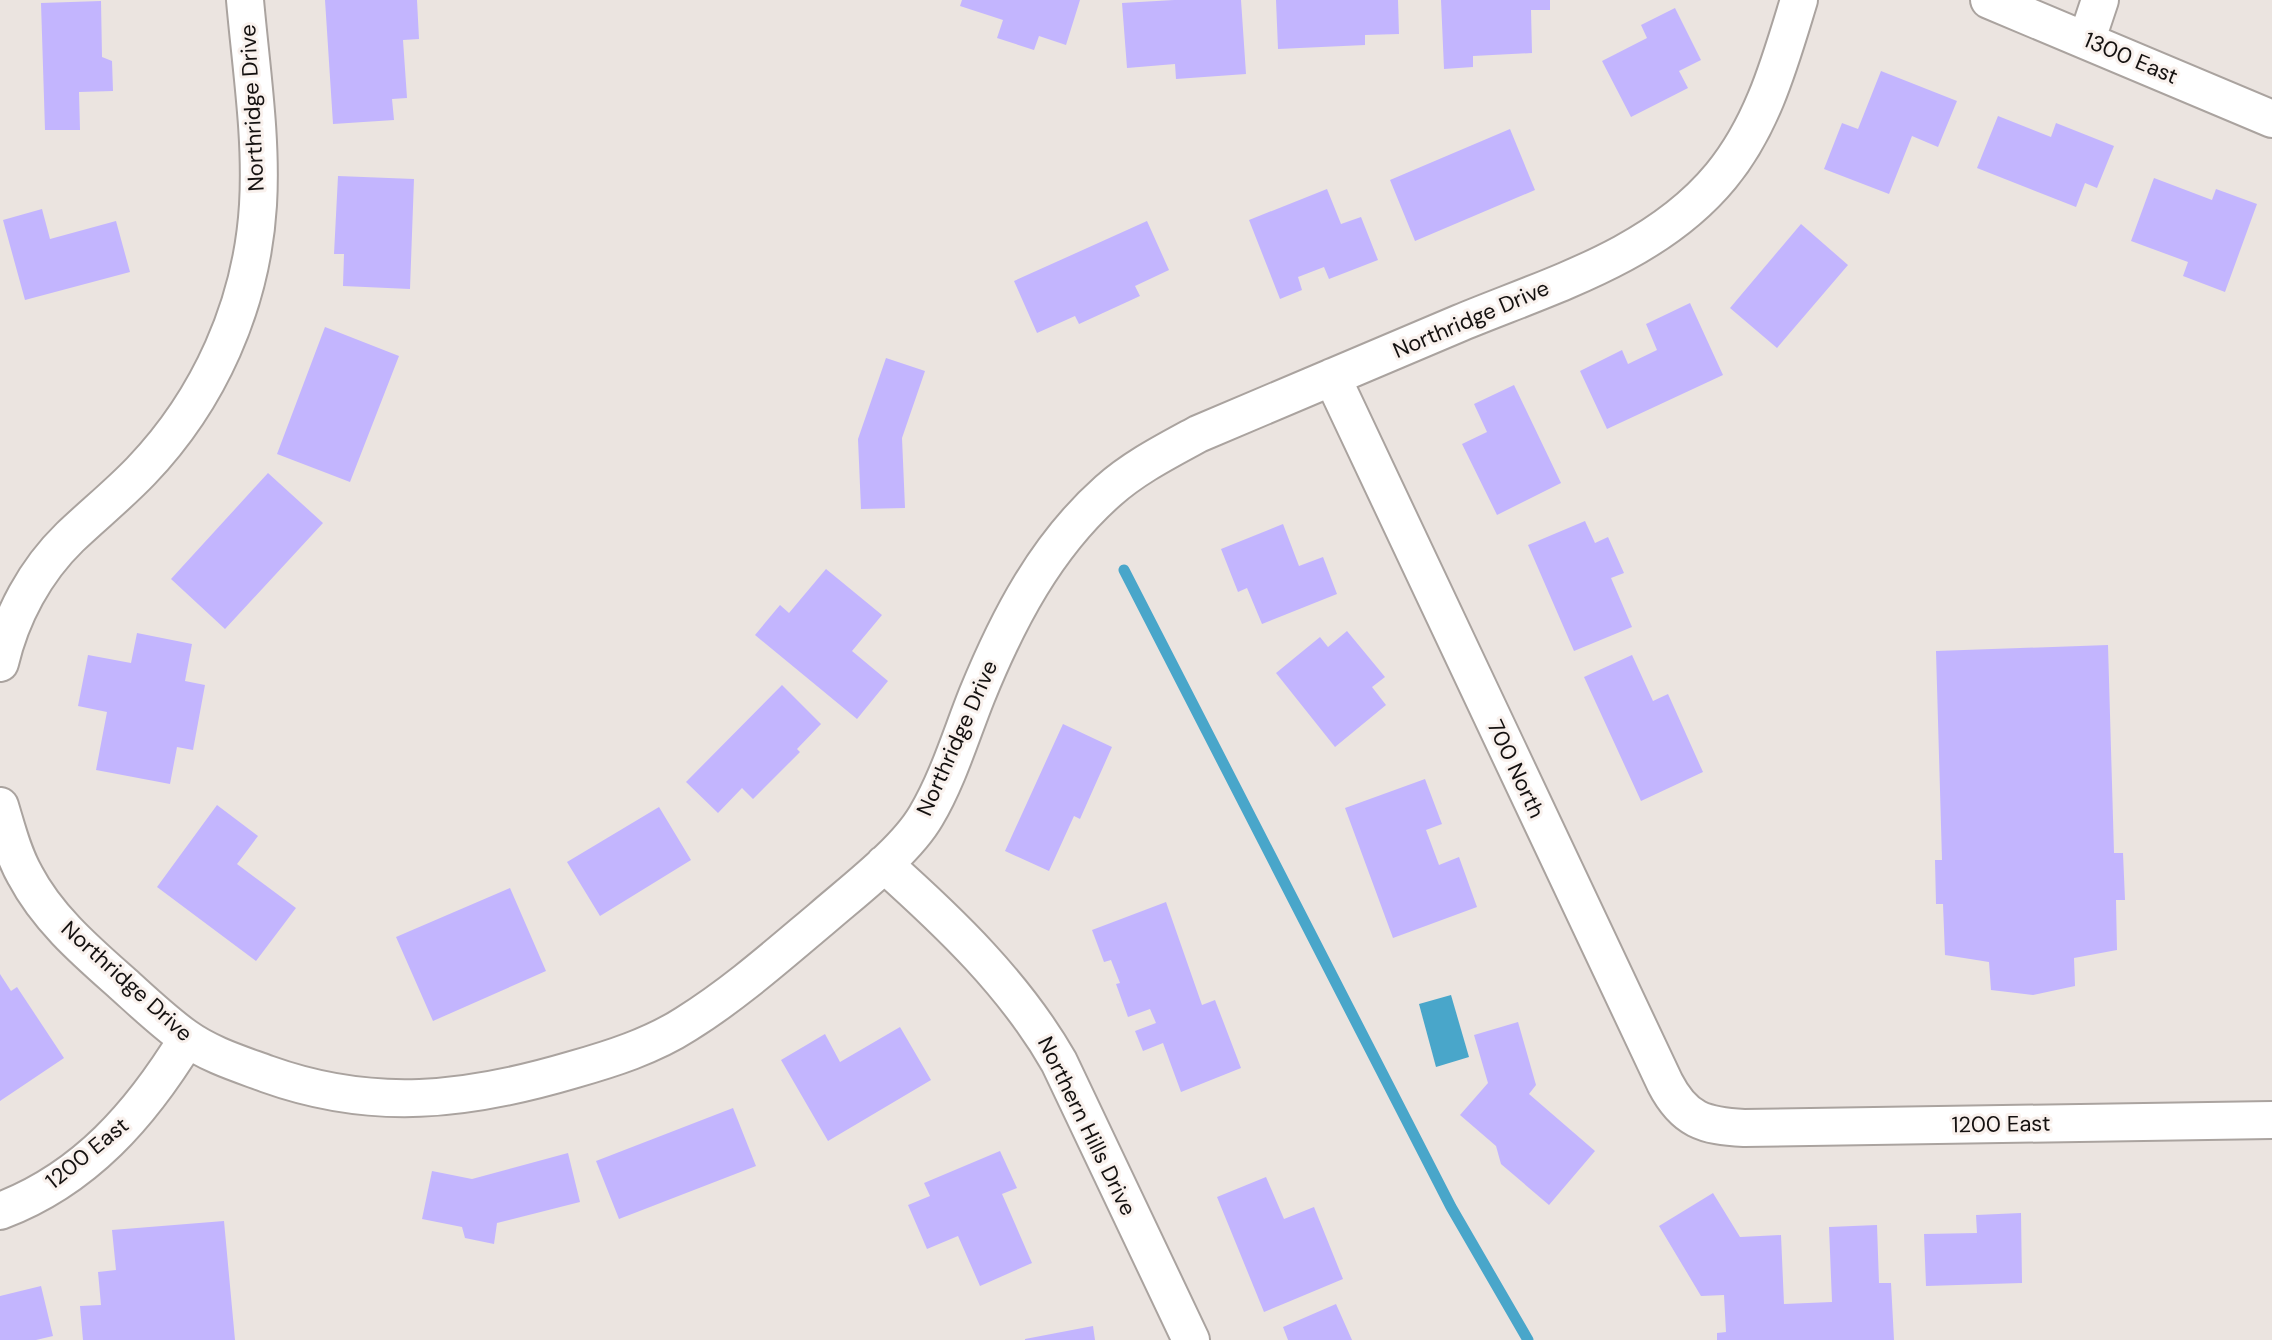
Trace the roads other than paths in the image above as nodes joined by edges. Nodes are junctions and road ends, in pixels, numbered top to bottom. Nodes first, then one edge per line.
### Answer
1 (245, 0) edge
2 (1799, 0) edge
3 (1989, 0) edge
4 (2100, 0) edge
5 (2087, 39) junction
6 (2272, 119) edge
7 (1332, 377) junction
8 (0, 663) edge
9 (0, 806) edge
10 (884, 864) junction
11 (187, 1039) junction
12 (2272, 1120) edge
13 (1730, 1127) joint
14 (0, 1211) edge
15 (1191, 1340) edge

1 - 8 street, Northridge Drive
2 - 7 street, Northridge Drive
3 - 5 street, 1300 East
4 - 5 street
5 - 6 street, 1300 East
7 - 10 street, Northridge Drive
7 - 13 street, 700 North
9 - 11 street, Northridge Drive
10 - 11 street, Northridge Drive
10 - 15 street, Northern Hills Drive
11 - 14 street, 1200 East
12 - 13 street, 1200 East

